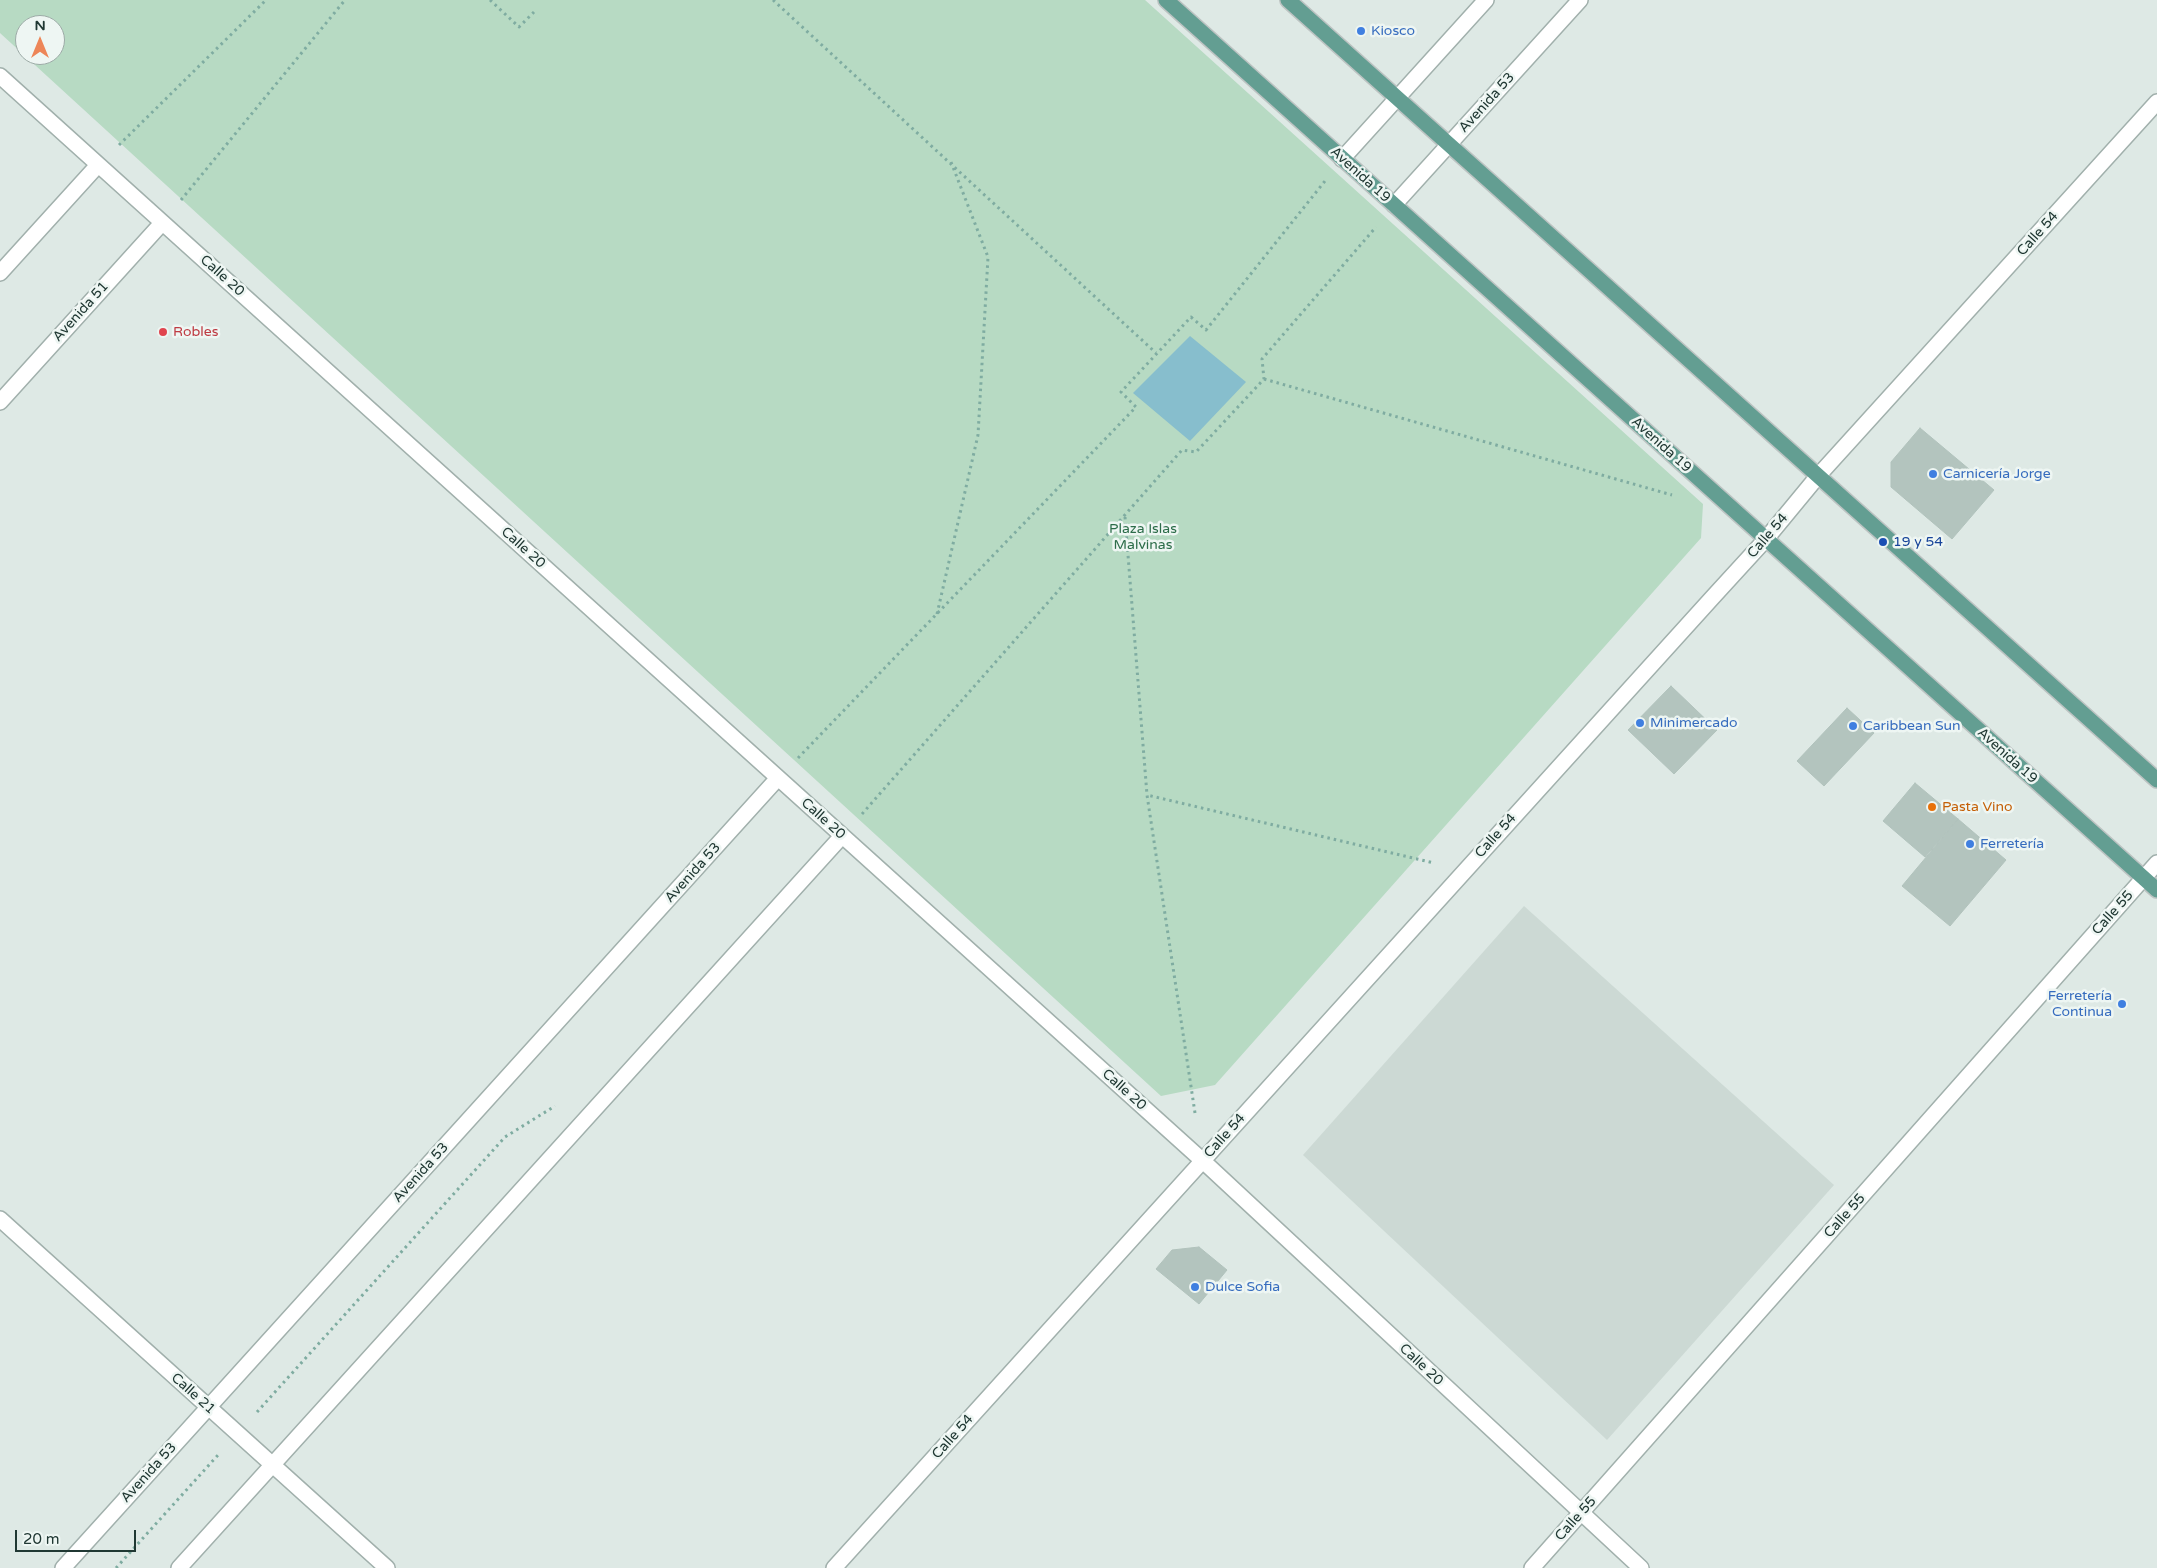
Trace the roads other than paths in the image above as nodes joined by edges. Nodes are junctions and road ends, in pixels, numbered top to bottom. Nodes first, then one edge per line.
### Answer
1 (1166, 0) edge
2 (1288, 0) edge
3 (1486, 0) edge
4 (1580, 0) edge
5 (0, 76) edge
6 (1397, 98) junction
7 (2157, 102) edge
8 (1449, 144) junction
9 (1342, 159) junction
10 (98, 165) junction
11 (1394, 205) junction
12 (162, 223) junction
13 (0, 273) edge
14 (0, 402) edge
15 (1818, 476) junction
16 (1766, 539) junction
17 (778, 778) junction
18 (2157, 780) edge
19 (842, 836) junction
20 (2157, 863) edge
21 (2144, 878) junction
22 (2157, 890) edge
23 (1202, 1161) junction
24 (0, 1219) edge
25 (208, 1407) junction
26 (272, 1465) junction
27 (1581, 1514) junction
28 (63, 1568) edge
29 (179, 1568) edge
30 (387, 1568) edge
31 (834, 1568) edge
32 (1532, 1568) edge
33 (1641, 1568) edge

1 - 9 main road, Avenida 19
2 - 6 main road
3 - 6 street
4 - 8 street, Avenida 53
5 - 10 street, Calle 20
6 - 8 main road
6 - 9 street
7 - 15 street, Calle 54
8 - 11 street, Avenida 53
8 - 15 main road
9 - 11 main road, Avenida 19
10 - 12 street, Calle 20
10 - 13 street
11 - 16 main road, Avenida 19
12 - 14 street, Avenida 51
12 - 17 street, Calle 20
15 - 16 street, Calle 54
15 - 18 main road
16 - 21 main road, Avenida 19
16 - 23 street, Calle 54
17 - 19 street, Calle 20
17 - 25 street, Avenida 53
19 - 23 street, Calle 20
19 - 26 street
20 - 21 street, Calle 55
21 - 22 main road, Avenida 19
21 - 27 street, Calle 55
23 - 27 street, Calle 20
23 - 31 street, Calle 54
24 - 25 street, Calle 21
25 - 26 street, Calle 21
25 - 28 street, Avenida 53
26 - 29 street
26 - 30 street, Calle 21
27 - 32 street, Calle 55
27 - 33 street, Calle 20

